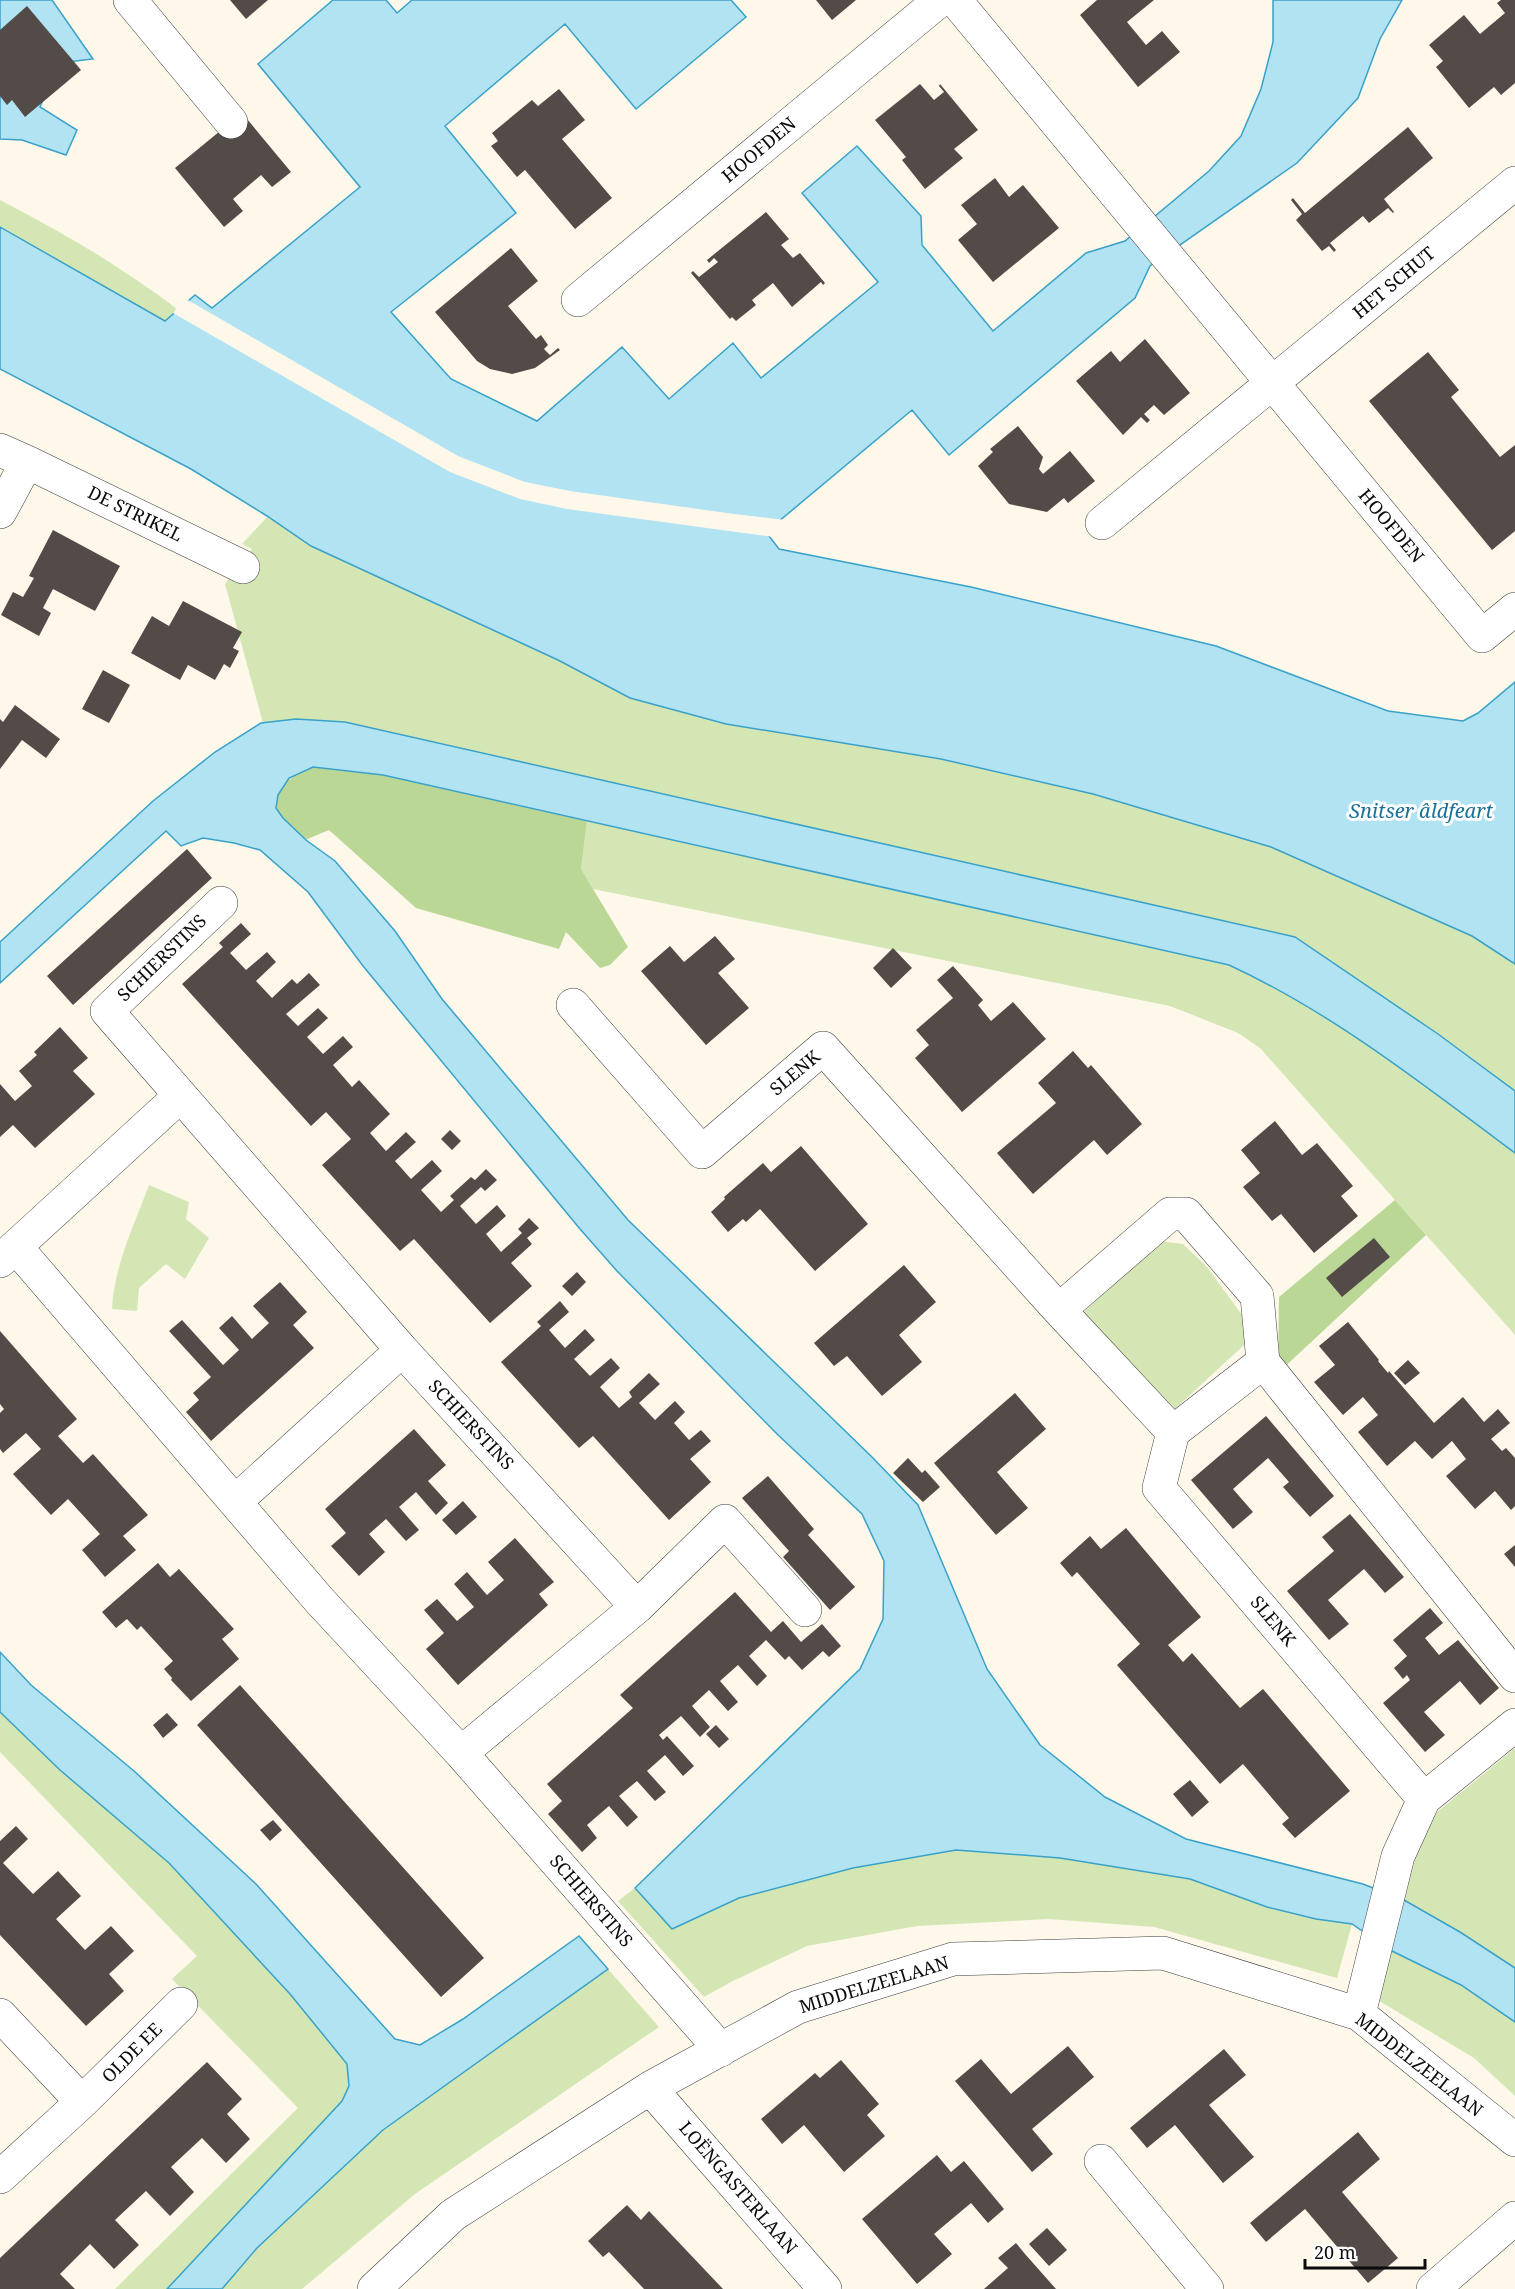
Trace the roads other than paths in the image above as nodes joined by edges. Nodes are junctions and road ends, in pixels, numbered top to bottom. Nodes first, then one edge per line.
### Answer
1 (130, 0) edge
2 (940, 0) edge
3 (955, 0) edge
4 (231, 122) dead end
5 (1515, 183) edge
6 (578, 300) dead end
7 (1273, 383) junction
8 (14, 456) edge
9 (0, 513) edge
10 (1102, 523) dead end
11 (243, 567) dead end
12 (1515, 609) edge
13 (221, 903) dead end
14 (573, 1005) dead end
15 (180, 1096) junction
16 (8, 1254) edge
17 (1059, 1310) junction
18 (402, 1350) junction
19 (1263, 1362) junction
20 (1173, 1432) junction
21 (235, 1502) junction
22 (637, 1607) junction
23 (804, 1610) dead end
24 (1515, 1676) edge
25 (1515, 1725) edge
26 (461, 1753) junction
27 (1424, 1798) junction
28 (181, 2004) dead end
29 (1359, 2014) junction
30 (0, 2015) edge
31 (721, 2050) junction
32 (650, 2088) junction
33 (82, 2102) junction
34 (1515, 2140) edge
35 (1101, 2162) dead end
36 (0, 2177) edge
37 (1515, 2218) edge
38 (374, 2289) edge
39 (825, 2289) edge
40 (1207, 2289) edge
41 (1433, 2289) edge

1 - 4 street
2 - 6 street, HOOFDEN
3 - 7 street, HOOFDEN
5 - 7 street, HET SCHUT
7 - 10 street
7 - 12 street, HOOFDEN
8 - 9 street, DE STRIKEL
8 - 11 street, DE STRIKEL
13 - 15 street, SCHIERSTINS
14 - 17 street, SLENK
15 - 16 street, SCHIERSTINS
15 - 18 street, SCHIERSTINS
16 - 21 street, SCHIERSTINS
17 - 19 street
17 - 20 street, SLENK
18 - 21 street
18 - 22 street, SCHIERSTINS
19 - 20 street
19 - 24 street
20 - 27 street, SLENK
21 - 26 street, SCHIERSTINS
22 - 23 street
22 - 26 street
25 - 27 street
26 - 31 street, SCHIERSTINS
27 - 29 street
28 - 33 street, OLDE EE
29 - 31 street, MIDDELZEELAAN
29 - 34 street, MIDDELZEELAAN
30 - 33 street
31 - 32 street, MIDDELZEELAAN
32 - 38 street, MIDDELZEELAAN
32 - 39 street, LOËNGASTERLAAN
33 - 36 street, OLDE EE
35 - 40 street
37 - 41 street

